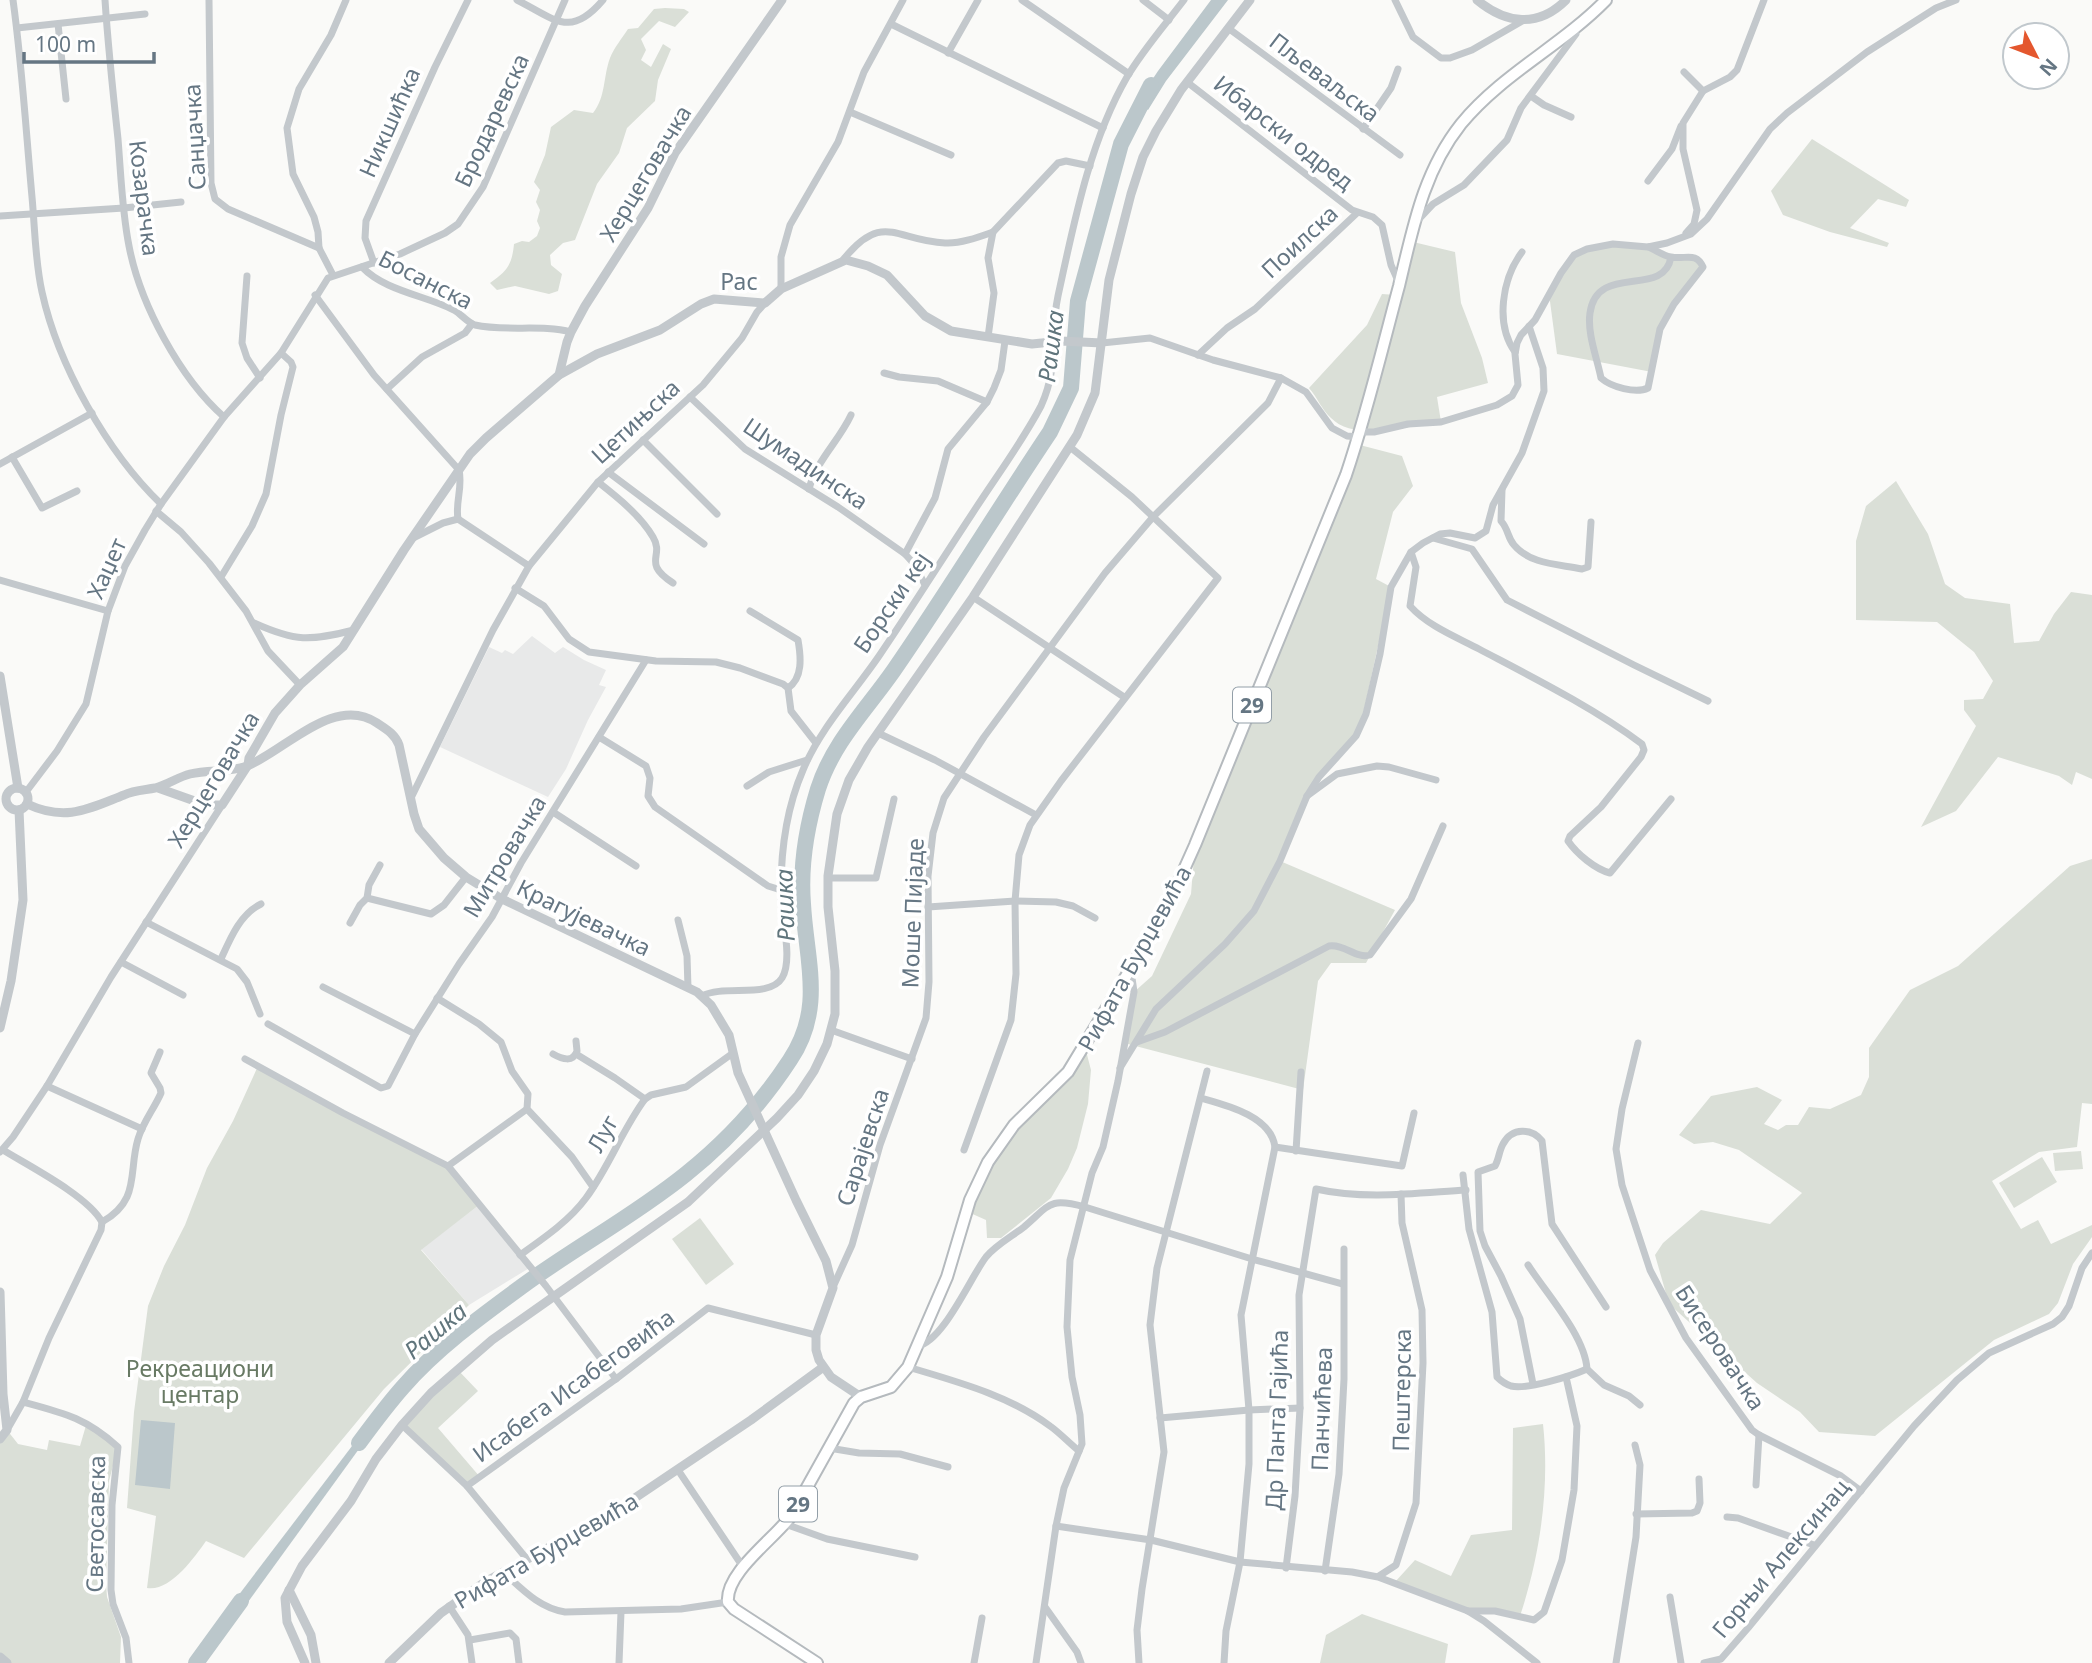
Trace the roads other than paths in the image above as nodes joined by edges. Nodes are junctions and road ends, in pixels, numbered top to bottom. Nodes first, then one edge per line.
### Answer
1 (13, 0) edge
2 (105, 0) edge
3 (209, 0) edge
4 (346, 0) edge
5 (468, 0) edge
6 (517, 0) edge
7 (565, 0) edge
8 (603, 0) edge
9 (782, 0) edge
10 (903, 0) edge
11 (978, 0) edge
12 (1022, 0) edge
13 (1143, 0) edge
14 (1184, 0) edge
15 (1250, 0) edge
16 (1395, 0) edge
17 (1477, 0) edge
18 (1566, 0) edge
19 (1606, 0) edge
20 (1764, 0) edge
21 (1956, 0) edge
22 (145, 14) dead end
23 (106, 18) junction
24 (557, 20) junction
25 (1169, 20) junction
26 (1524, 20) junction
27 (58, 24) junction
28 (891, 24) junction
29 (1228, 28) junction
30 (17, 29) junction
31 (1573, 29) junction
32 (948, 53) junction
33 (1398, 69) dead end
34 (1684, 72) dead end
35 (1129, 74) junction
36 (1187, 82) junction
37 (1703, 91) junction
38 (1531, 96) junction
39 (66, 99) dead end
40 (850, 112) junction
41 (1571, 117) dead end
42 (1683, 122) junction
43 (1103, 128) junction
44 (1363, 129) junction
45 (951, 155) dead end
46 (1400, 155) dead end
47 (1090, 166) junction
48 (1648, 181) dead end
49 (181, 202) dead end
50 (124, 208) junction
51 (33, 213) junction
52 (1357, 213) junction
53 (0, 216) edge
54 (1413, 226) junction
55 (993, 232) junction
56 (1678, 239) junction
57 (1648, 247) junction
58 (319, 248) junction
59 (1522, 251) dead end
60 (1671, 257) junction
61 (843, 260) junction
62 (374, 263) junction
63 (362, 267) junction
64 (247, 275) dead end
65 (333, 275) junction
66 (1399, 283) junction
67 (781, 289) junction
68 (315, 295) junction
69 (765, 303) junction
70 (472, 324) junction
71 (1529, 326) junction
72 (572, 332) junction
73 (988, 337) junction
74 (1005, 341) junction
75 (1058, 342) junction
76 (1098, 342) junction
77 (1515, 352) junction
78 (281, 353) junction
79 (597, 354) joint
80 (1198, 355) junction
81 (884, 373) dead end
82 (559, 375) junction
83 (260, 378) junction
84 (1281, 378) junction
85 (387, 389) junction
86 (690, 397) junction
87 (986, 402) junction
88 (92, 413) junction
89 (851, 415) dead end
90 (224, 417) junction
91 (1359, 434) junction
92 (643, 440) junction
93 (1070, 447) junction
94 (12, 457) junction
95 (0, 464) edge
96 (459, 470) junction
97 (608, 471) junction
98 (598, 482) junction
99 (809, 489) junction
100 (1502, 489) junction
101 (77, 491) dead end
102 (158, 508) junction
103 (717, 514) dead end
104 (1153, 517) junction
105 (462, 521) junction
106 (1591, 522) dead end
107 (1432, 538) junction
108 (411, 540) junction
109 (704, 544) dead end
110 (1412, 552) junction
111 (905, 554) junction
112 (529, 566) junction
113 (220, 577) junction
114 (0, 580) edge
115 (673, 583) dead end
116 (925, 585) junction
117 (515, 588) junction
118 (973, 597) junction
119 (108, 611) junction
120 (750, 611) dead end
121 (253, 623) junction
122 (354, 631) junction
123 (1050, 647) junction
124 (646, 660) junction
125 (0, 676) edge
126 (300, 685) junction
127 (788, 688) junction
128 (1124, 697) junction
129 (1708, 701) dead end
130 (878, 733) junction
131 (599, 737) junction
132 (816, 743) junction
133 (807, 760) junction
134 (248, 765) junction
135 (959, 772) junction
136 (1436, 780) dead end
137 (747, 786) dead end
138 (157, 788) junction
139 (22, 790) junction
140 (1307, 796) junction
141 (411, 798) junction
142 (894, 799) dead end
143 (1671, 799) dead end
144 (222, 805) junction
145 (23, 807) junction
146 (4, 809) edge
147 (553, 812) junction
148 (1036, 815) junction
149 (1443, 826) dead end
150 (380, 865) dead end
151 (636, 866) dead end
152 (466, 877) junction
153 (828, 878) junction
154 (780, 890) junction
155 (367, 898) junction
156 (502, 899) junction
157 (1015, 901) junction
158 (261, 904) dead end
159 (928, 907) junction
160 (1095, 918) dead end
161 (678, 920) dead end
162 (146, 922) junction
163 (350, 923) dead end
164 (221, 959) junction
165 (121, 962) junction
166 (1131, 971) junction
167 (323, 987) dead end
168 (688, 988) junction
169 (183, 995) dead end
170 (702, 996) junction
171 (437, 998) junction
172 (3, 1002) edge
173 (260, 1014) dead end
174 (926, 1018) joint
175 (268, 1024) dead end
176 (0, 1028) edge
177 (831, 1030) junction
178 (415, 1034) junction
179 (576, 1041) dead end
180 (1137, 1042) junction
181 (1638, 1043) dead end
182 (160, 1052) dead end
183 (733, 1053) junction
184 (553, 1054) dead end
185 (576, 1054) junction
186 (245, 1059) dead end
187 (912, 1059) junction
188 (1120, 1068) junction
189 (1207, 1071) dead end
190 (1301, 1072) dead end
191 (47, 1086) junction
192 (748, 1092) joint
193 (1201, 1098) junction
194 (645, 1099) junction
195 (527, 1109) junction
196 (1414, 1113) dead end
197 (763, 1124) junction
198 (142, 1129) junction
199 (1275, 1147) junction
200 (964, 1150) dead end
201 (2, 1151) edge
202 (1296, 1151) junction
203 (448, 1166) junction
204 (1463, 1175) dead end
205 (593, 1187) junction
206 (1466, 1190) junction
207 (1401, 1195) junction
208 (1084, 1208) junction
209 (102, 1222) junction
210 (1166, 1233) junction
211 (1344, 1249) dead end
212 (2092, 1253) edge
213 (520, 1255) junction
214 (1252, 1259) junction
215 (1528, 1265) dead end
216 (1302, 1274) junction
217 (1343, 1284) junction
218 (833, 1288) junction
219 (0, 1292) edge
220 (554, 1297) junction
221 (1605, 1307) dead end
222 (816, 1335) junction
223 (918, 1346) junction
224 (908, 1367) junction
225 (822, 1368) junction
226 (1587, 1369) junction
227 (1566, 1377) junction
228 (615, 1379) junction
229 (1533, 1384) junction
230 (861, 1396) junction
231 (23, 1402) junction
232 (1640, 1405) dead end
233 (1300, 1408) junction
234 (1249, 1410) junction
235 (1160, 1418) junction
236 (402, 1425) junction
237 (7, 1430) junction
238 (1759, 1436) junction
239 (0, 1439) edge
240 (1635, 1445) dead end
241 (829, 1447) junction
242 (1079, 1451) junction
243 (948, 1467) dead end
244 (678, 1471) junction
245 (1699, 1479) dead end
246 (1756, 1485) dead end
247 (467, 1486) junction
248 (1861, 1491) junction
249 (1636, 1514) junction
250 (1727, 1517) dead end
251 (785, 1524) junction
252 (1056, 1526) junction
253 (1151, 1540) junction
254 (1814, 1545) junction
255 (915, 1557) dead end
256 (526, 1558) junction
257 (1240, 1562) junction
258 (743, 1567) junction
259 (1286, 1568) junction
260 (1325, 1571) junction
261 (503, 1572) junction
262 (1378, 1577) junction
263 (289, 1590) junction
264 (1670, 1597) dead end
265 (728, 1602) junction
266 (449, 1606) junction
267 (1044, 1606) junction
268 (1468, 1611) junction
269 (621, 1612) junction
270 (982, 1618) dead end
271 (470, 1640) junction
272 (0, 1657) edge
273 (1723, 1661) edge
274 (7, 1663) edge
275 (129, 1663) edge
276 (305, 1663) edge
277 (316, 1663) edge
278 (388, 1663) edge
279 (472, 1663) edge
280 (519, 1663) edge
281 (619, 1663) edge
282 (817, 1663) edge
283 (974, 1663) edge
284 (1036, 1663) edge
285 (1080, 1663) edge
286 (1139, 1663) edge
287 (1224, 1663) edge
288 (1536, 1663) edge
289 (1616, 1663) edge
290 (1681, 1663) edge
291 (1704, 1663) edge

1 - 30 street
2 - 23 street, Козарачка
3 - 58 street, Санџачка
4 - 58 street
5 - 62 street, Никшићка
6 - 24 street
7 - 24 street, Бродаревска
8 - 24 street
9 - 72 street, Херцеговачка
10 - 28 street
11 - 32 street
12 - 35 street
13 - 25 street
14 - 25 street, Борски кеј
15 - 29 street
16 - 26 street
17 - 26 street
18 - 26 street
19 - 31 main road, Рифата Бурџевића / 29
20 - 37 street
21 - 56 street
22 - 23 street
23 - 27 street
23 - 50 street, Козарачка
24 - 62 street, Бродаревска
25 - 35 street, Борски кеј
27 - 30 street
27 - 39 street
28 - 32 street
28 - 40 street
29 - 36 street
29 - 44 street, Пљеваљска
30 - 51 street
31 - 38 street, Рифата Бурџевића
31 - 54 main road, Рифата Бурџевића / 29
32 - 43 street
33 - 44 street
34 - 37 street
35 - 43 street, Борски кеј
36 - 52 street, Ибарски одред
36 - 76 street
37 - 42 street
38 - 41 street
38 - 54 street, Рифата Бурџевића
40 - 45 street
40 - 67 street
42 - 48 street
42 - 56 street
43 - 47 street, Борски кеј
44 - 46 street, Пљеваљска
47 - 55 street
47 - 75 street, Борски кеј
49 - 50 street
50 - 51 street
50 - 90 street, Козарачка
51 - 53 street
51 - 88 street
52 - 66 street, Поилска
52 - 80 street, Поилска
54 - 66 main road, Рифата Бурџевића / 29
55 - 61 street, Рас
55 - 73 street
56 - 57 street
57 - 60 street
57 - 71 street
58 - 65 street
59 - 77 street
60 - 60 street
61 - 67 street, Рас
61 - 73 street
62 - 63 street, Бродаревска
63 - 65 street, Бродаревска
63 - 70 street, Босанска
64 - 83 street
65 - 68 street, Хаџет
66 - 91 main road, Рифата Бурџевића / 29
67 - 69 street, Рас
68 - 78 street, Хаџет
68 - 85 street
69 - 79 street, Рас
69 - 86 street, Цетињска
70 - 72 street, Босанска
70 - 85 street, Босанска
71 - 77 street
71 - 100 street
72 - 82 street, Херцеговачка
73 - 74 street
74 - 75 street
74 - 87 street
75 - 76 street
75 - 116 street, Борски кеј
76 - 80 street
76 - 93 street
77 - 91 street
78 - 83 street, Хаџет
78 - 113 street
79 - 82 street, Херцеговачка
80 - 84 street
81 - 87 street
82 - 96 street, Херцеговачка
83 - 90 street, Хаџет
84 - 91 street
84 - 104 street, Моше Пијаде
85 - 96 street
86 - 92 street, Цетињска
86 - 99 street, Шумадинска
87 - 111 street
88 - 94 street
88 - 102 street
89 - 99 street
90 - 102 street, Хаџет
91 - 166 main road, Рифата Бурџевића / 29
92 - 97 street, Цетињска
92 - 103 street
93 - 104 street
93 - 118 street
94 - 95 street
94 - 101 street
96 - 105 street
96 - 108 street, Херцеговачка
97 - 98 street, Цетињска
97 - 109 street
98 - 112 street, Цетињска
98 - 115 street
99 - 111 street, Шумадинска
100 - 106 street
100 - 107 street
102 - 113 street
102 - 119 street, Хаџет
104 - 123 street, Моше Пијаде
104 - 128 street
105 - 108 street
105 - 112 street
107 - 110 street, Рифата Бурџевића
107 - 129 street
108 - 122 street, Херцеговачка
110 - 140 street, Рифата Бурџевића
110 - 143 street
111 - 116 street, Шумадинска
112 - 117 street, Цетињска
113 - 121 street
114 - 119 street
116 - 132 street, Борски кеј
117 - 124 street
117 - 141 street, Цетињска
118 - 123 street
118 - 130 street
119 - 139 street, Хаџет
120 - 127 street
121 - 122 street
121 - 126 street
122 - 126 street, Херцеговачка
123 - 128 street
123 - 135 street, Моше Пијаде
124 - 127 street
124 - 131 street, Митровачка
125 - 139 street
126 - 134 street, Херцеговачка
127 - 132 street
128 - 148 street
130 - 135 street
130 - 153 street
131 - 147 street, Митровачка
131 - 154 street
132 - 133 street, Борски кеј
133 - 137 street
133 - 154 street, Борски кеј
134 - 138 street
134 - 141 street, Крагујевачка
134 - 144 street, Херцеговачка
135 - 148 street
135 - 159 street, Моше Пијаде
136 - 140 street
138 - 144 street
138 - 145 street
139 - 145 street
139 - 146 street
140 - 180 street, Рифата Бурџевића
141 - 152 street, Крагујевачка
142 - 153 street
144 - 162 street, Херцеговачка
145 - 146 street
145 - 172 street
147 - 151 street
147 - 156 street, Митровачка
148 - 157 street
149 - 180 street, Рифата Бурџевића
150 - 155 street
152 - 155 street
152 - 156 street, Крагујевачка
153 - 177 street
154 - 170 street, Борски кеј
155 - 163 street
156 - 168 street, Крагујевачка
156 - 171 street, Митровачка
157 - 159 street
157 - 160 street
157 - 200 street
158 - 164 street
159 - 174 street, Моше Пијаде
161 - 168 street, Крагујевачка
162 - 164 street
162 - 165 street, Херцеговачка
164 - 173 street
165 - 169 street
165 - 191 street, Херцеговачка
166 - 188 street
166 - 223 main road, Рифата Бурџевића / 29
167 - 178 street
168 - 170 street, Крагујевачка
170 - 183 street, Крагујевачка
171 - 178 street, Митровачка
171 - 195 street
172 - 176 street
174 - 187 street, Сарајевска
175 - 178 street, Митровачка
177 - 187 street
177 - 197 street
179 - 185 street
180 - 188 street, Рифата Бурџевића
181 - 238 street, Бисеровачка
182 - 198 street
183 - 192 street, Крагујевачка
183 - 194 street, Луг
184 - 185 street
185 - 194 street
186 - 203 street
187 - 218 street, Сарајевска
188 - 208 street
189 - 193 street
190 - 202 street
191 - 198 street
191 - 201 street, Херцеговачка
192 - 197 street, Сарајевска
193 - 199 street
193 - 210 street
194 - 205 street, Луг
195 - 203 street
195 - 205 street
196 - 202 street
197 - 218 street, Сарајевска
197 - 220 street
198 - 209 street
199 - 202 street
199 - 214 street
201 - 209 street
203 - 213 street
204 - 206 street
205 - 213 street, Луг
206 - 207 street
206 - 229 street
207 - 216 street, Др Панта Гајића
207 - 262 street, Пештерска
208 - 210 street
208 - 223 street
208 - 242 street
209 - 231 street
210 - 214 street
210 - 235 street
211 - 217 street, Панчићева
212 - 248 street, Горњи Алексинац
213 - 220 street
214 - 216 street
214 - 234 street
215 - 226 street
216 - 217 street
216 - 233 street, Др Панта Гајића
217 - 260 street, Панчићева
218 - 222 street, Сарајевска
219 - 237 street
220 - 228 street
220 - 236 street
221 - 229 street
222 - 225 street
222 - 228 street, Исабега Исабеговића
223 - 224 main road, Рифата Бурџевића / 29
224 - 230 main road, Рифата Бурџевића / 29
224 - 242 street
225 - 230 street
225 - 244 street, Рифата Бурџевића
226 - 227 street
226 - 232 street
227 - 229 street
227 - 268 street
228 - 247 street, Исабега Исабеговића
230 - 241 main road, 29
231 - 237 street
231 - 275 street, Светосавска
233 - 234 street
233 - 259 street, Др Панта Гајића
234 - 235 street
234 - 257 street
235 - 253 street
236 - 247 street
236 - 263 street
237 - 239 street
238 - 246 street
238 - 248 street, Бисеровачка
240 - 249 street
241 - 243 street
241 - 251 main road, 29
242 - 252 street
244 - 256 street, Рифата Бурџевића
244 - 258 street
245 - 249 street
247 - 256 street
248 - 254 street, Горњи Алексинац
249 - 289 street
250 - 254 street
251 - 255 street
251 - 258 main road, 29
252 - 253 street
252 - 267 street
253 - 257 street
253 - 286 street
254 - 273 street, Горњи Алексинац
256 - 261 street, Рифата Бурџевића
257 - 259 street
257 - 287 street
258 - 265 main road, 29
259 - 260 street
260 - 262 street
261 - 266 street, Рифата Бурџевића
261 - 269 street
262 - 268 street
263 - 276 street
263 - 277 street
264 - 290 street, Горњи Алексинац
265 - 269 street
265 - 282 main road
266 - 271 street
266 - 278 street, Рифата Бурџевића
267 - 284 street
267 - 285 street
268 - 288 street
269 - 281 street
270 - 283 street
271 - 279 street
271 - 280 street
272 - 274 street
273 - 291 street, Горњи Алексинац

